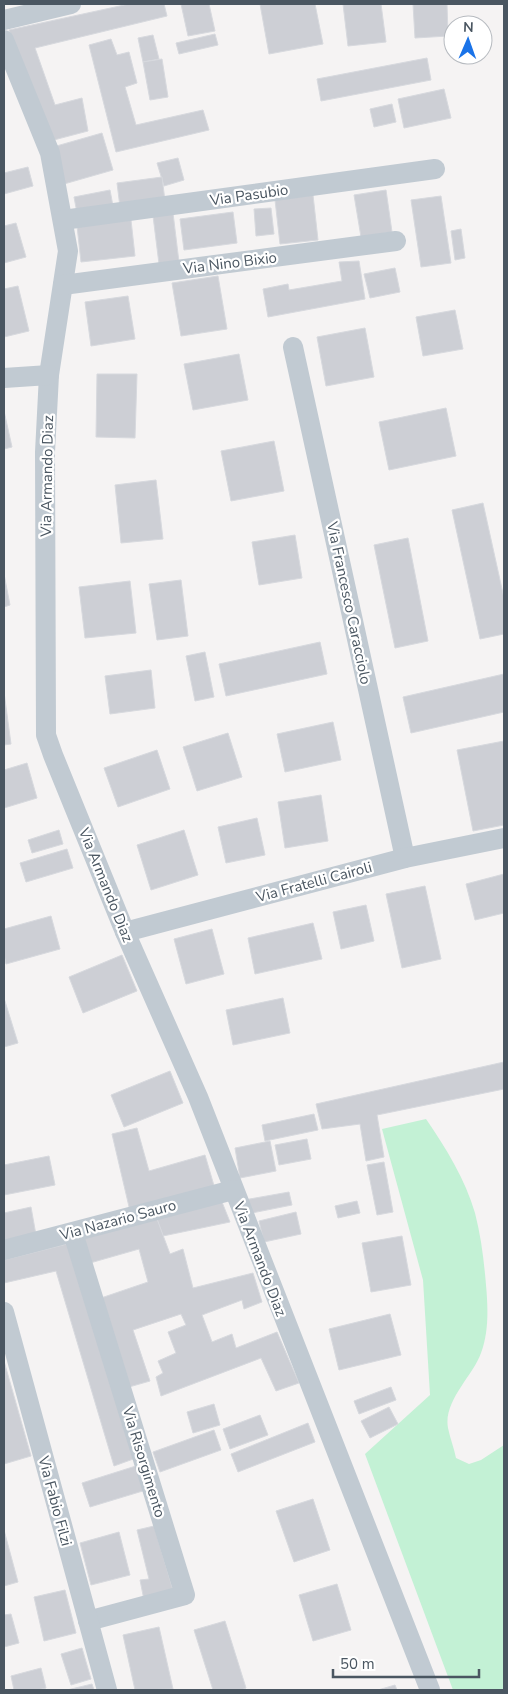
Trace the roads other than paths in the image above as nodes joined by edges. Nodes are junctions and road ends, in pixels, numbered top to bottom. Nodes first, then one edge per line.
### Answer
1 (71, 4) edge
2 (4, 20) edge
3 (4, 40) edge
4 (435, 169) dead end
5 (62, 220) junction
6 (396, 241) dead end
7 (63, 285) junction
8 (293, 347) dead end
9 (49, 375) junction
10 (4, 378) edge
11 (504, 838) edge
12 (405, 858) junction
13 (125, 932) junction
14 (233, 1190) junction
15 (73, 1233) junction
16 (4, 1250) edge
17 (4, 1312) edge
18 (88, 1621) junction
19 (107, 1690) edge
20 (430, 1690) edge

1 - 2 street
3 - 5 street, Via Armando Diaz
4 - 5 street, Via Pasubio
5 - 7 street, Via Armando Diaz
6 - 7 street, Via Nino Bixio
7 - 9 street, Via Armando Diaz
8 - 12 street, Via Francesco Caracciolo
9 - 10 street
9 - 13 street, Via Armando Diaz
11 - 12 street, Via Fratelli Cairoli
12 - 13 street, Via Fratelli Cairoli
13 - 14 street, Via Armando Diaz
14 - 15 street, Via Nazario Sauro
14 - 20 street, Via Armando Diaz
15 - 16 street, Via Nazario Sauro
15 - 18 street, Via Risorgimento
17 - 18 street, Via Fabio Filzi
18 - 19 street, Via Fabio Filzi

